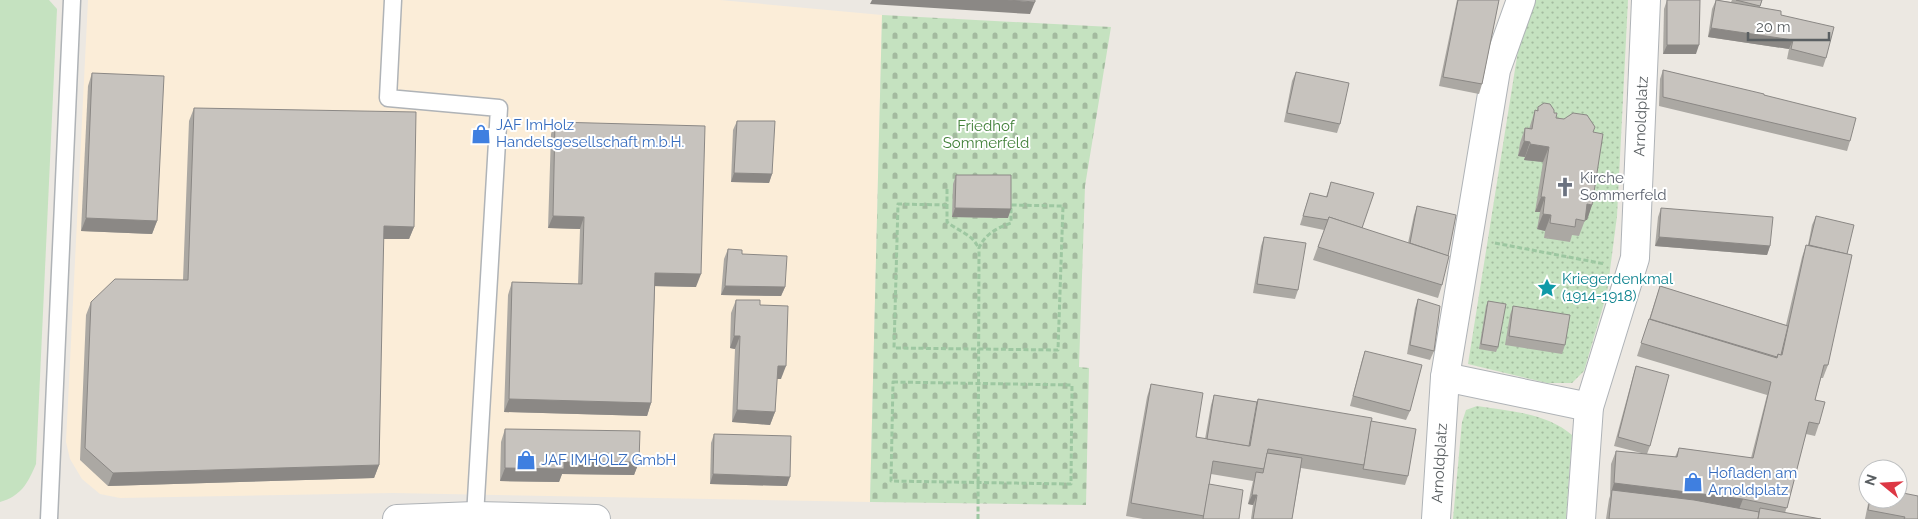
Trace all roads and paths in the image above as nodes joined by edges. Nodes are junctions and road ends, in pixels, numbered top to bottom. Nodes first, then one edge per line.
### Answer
1 (72, 0) edge
2 (393, 0) edge
3 (1521, 0) edge
4 (1646, 0) edge
5 (947, 189) dead end
6 (1011, 198) edge
7 (947, 205) junction
8 (1010, 205) junction
9 (1468, 238) junction
10 (979, 248) junction
11 (1632, 269) junction
12 (978, 348) junction
13 (1445, 376) junction
14 (978, 384) junction
15 (1589, 407) junction
16 (978, 483) junction
17 (475, 516) junction
18 (49, 519) edge
19 (397, 519) edge
20 (596, 519) edge
21 (978, 519) edge
22 (1436, 519) edge
23 (1581, 519) edge

1 - 18 lane
2 - 17 lane
3 - 9 street, Arnoldplatz
4 - 11 street, Arnoldplatz
5 - 7 path
6 - 8 path
7 - 10 path
7 - 12 path
8 - 10 path
8 - 12 path
9 - 11 path
9 - 13 street, Arnoldplatz
10 - 12 path
11 - 15 street, Arnoldplatz
12 - 14 path
13 - 15 street
13 - 22 street, Arnoldplatz
14 - 16 path
14 - 16 path
14 - 16 path
15 - 23 street, Arnoldplatz
16 - 21 path
17 - 19 street
17 - 20 street

